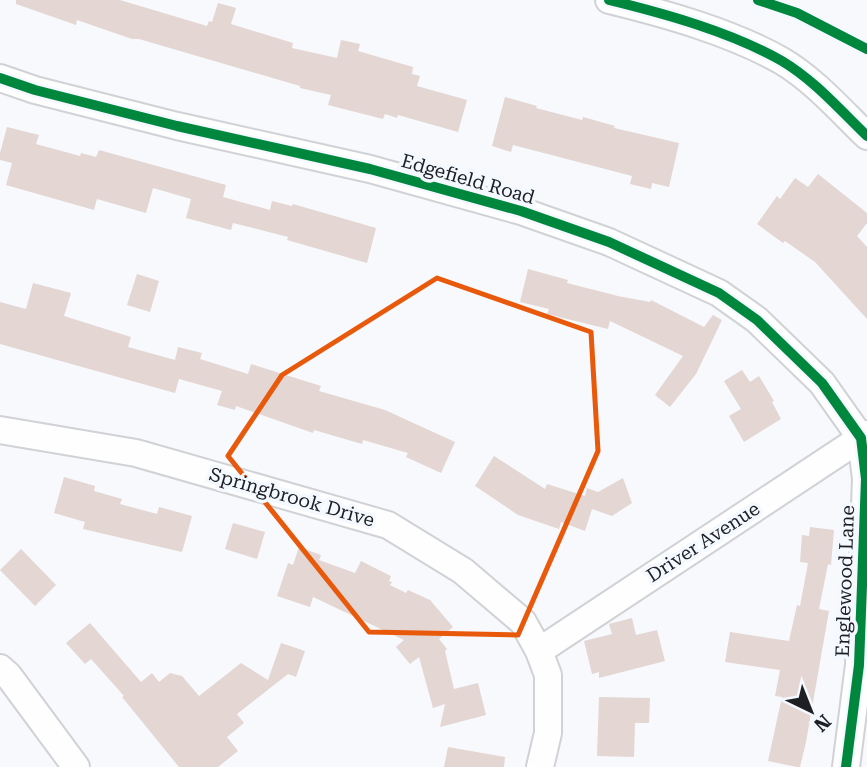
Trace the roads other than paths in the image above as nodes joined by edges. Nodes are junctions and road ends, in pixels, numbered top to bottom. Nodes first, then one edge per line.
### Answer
1 (609, 0) edge
2 (0, 78) edge
3 (867, 136) edge
4 (0, 430) edge
5 (864, 436) edge
6 (539, 651) junction
7 (0, 668) edge
8 (76, 767) edge
9 (540, 767) edge
10 (846, 767) edge

1 - 3 street
2 - 5 street, Edgefield Road
4 - 6 street, Springbrook Drive
5 - 6 street, Driver Avenue
5 - 10 street, Englewood Lane
6 - 9 street, Springbrook Drive
7 - 8 street

